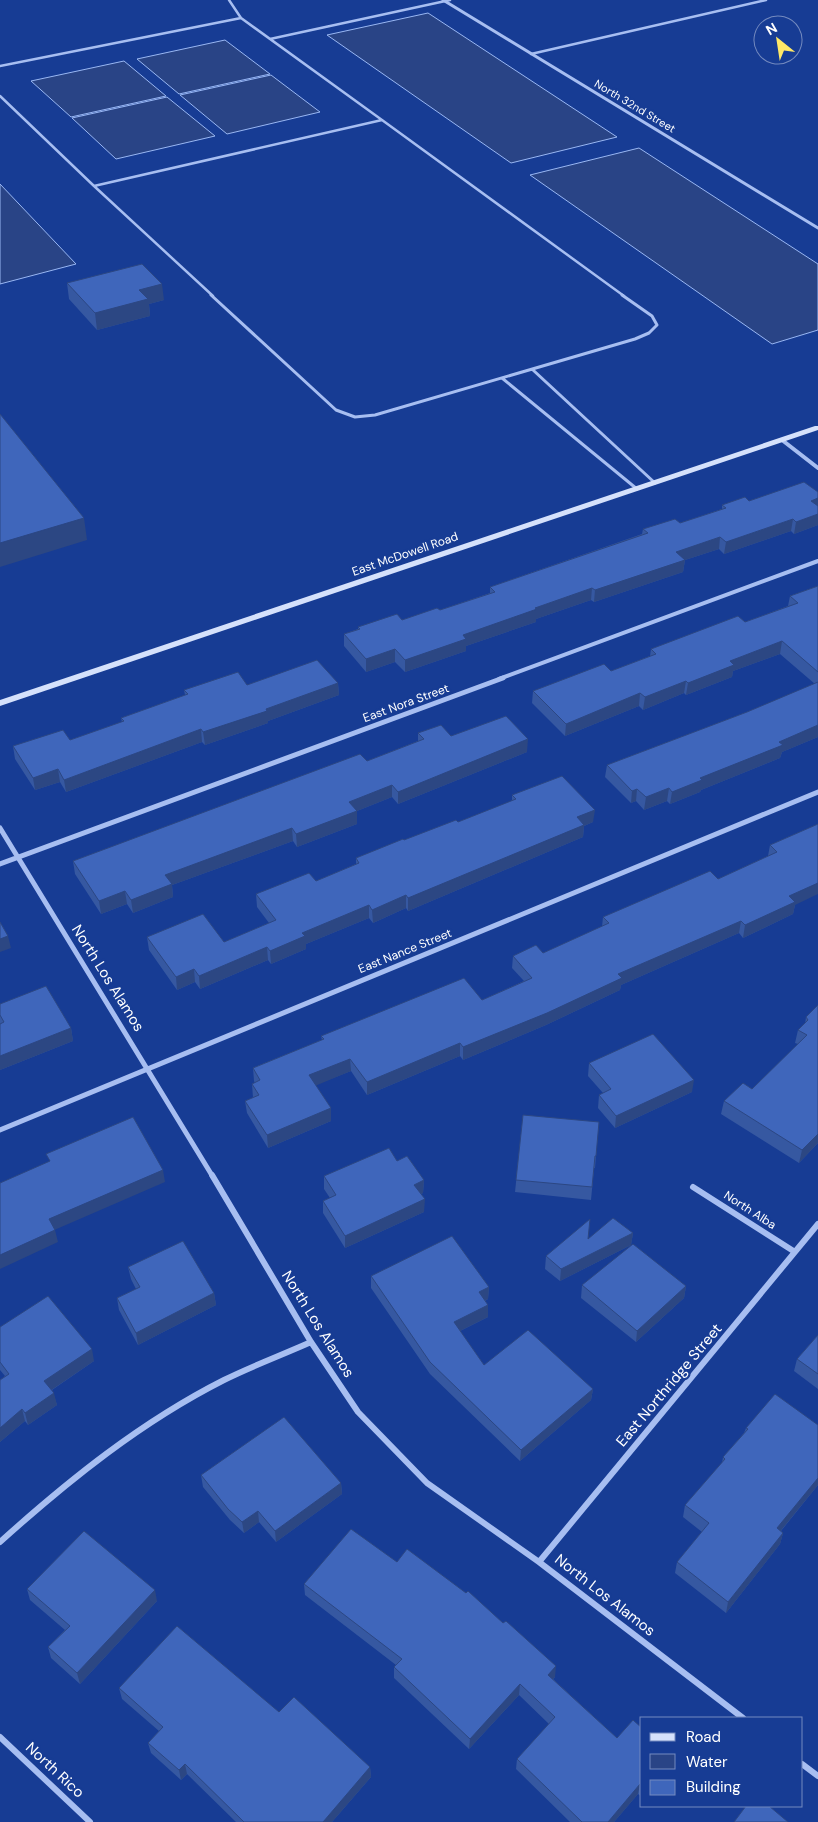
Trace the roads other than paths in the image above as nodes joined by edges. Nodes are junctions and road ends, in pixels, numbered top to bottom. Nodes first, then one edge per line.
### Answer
1 (229, 0) edge
2 (450, 0) edge
3 (766, 0) edge
4 (444, 1) edge
5 (241, 18) junction
6 (270, 39) junction
7 (531, 54) junction
8 (0, 66) edge
9 (0, 96) edge
10 (383, 120) junction
11 (94, 186) junction
12 (818, 228) edge
13 (533, 370) junction
14 (502, 378) junction
15 (818, 428) edge
16 (782, 440) junction
17 (818, 468) edge
18 (654, 483) junction
19 (637, 489) junction
20 (818, 561) edge
21 (0, 703) edge
22 (818, 792) edge
23 (0, 828) edge
24 (18, 857) junction
25 (0, 864) edge
26 (148, 1068) junction
27 (0, 1130) edge
28 (693, 1187) dead end
29 (818, 1224) edge
30 (795, 1252) junction
31 (311, 1342) junction
32 (0, 1542) edge
33 (539, 1562) junction
34 (742, 1717) edge
35 (0, 1737) edge
36 (803, 1765) edge
37 (818, 1776) edge
38 (90, 1822) edge

1 - 5 lane
2 - 4 lane
3 - 7 lane
4 - 6 lane
4 - 7 street, North 32nd Street
5 - 6 lane
5 - 8 lane
6 - 10 lane
7 - 12 street, North 32nd Street
9 - 11 lane
10 - 11 lane
10 - 13 lane
11 - 14 lane
13 - 14 lane
13 - 18 lane
14 - 19 lane
15 - 16 main road, East McDowell Road
16 - 17 street
16 - 18 main road, East McDowell Road
18 - 19 main road, East McDowell Road
19 - 21 main road, East McDowell Road
20 - 24 street, East Nora Street
22 - 26 street, East Nance Street
23 - 24 street, North Los Alamos
24 - 25 street, East Nora Street
24 - 26 street, North Los Alamos
26 - 27 street, East Nance Street
26 - 31 street, North Los Alamos
28 - 30 street, North Alba
29 - 30 street, East Northridge Street
30 - 33 street, East Northridge Street
31 - 32 street
31 - 33 street, North Los Alamos
33 - 34 street, North Los Alamos
35 - 38 street, North Rico
36 - 37 street

